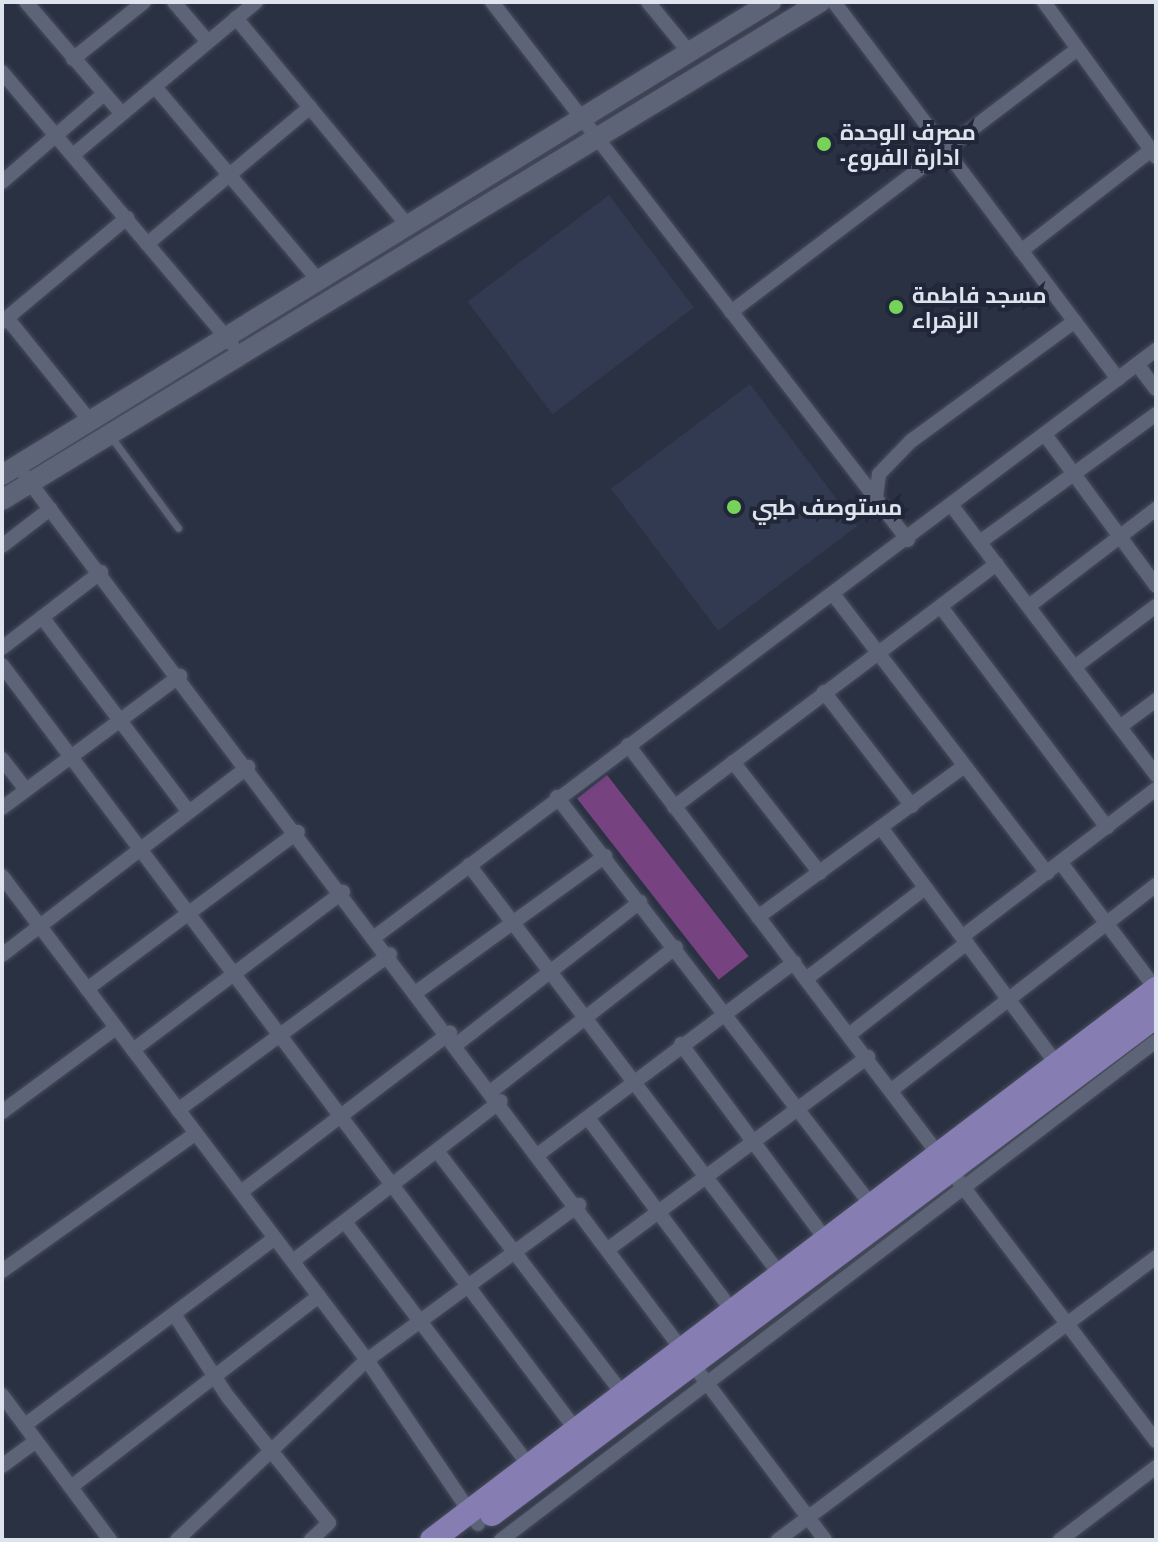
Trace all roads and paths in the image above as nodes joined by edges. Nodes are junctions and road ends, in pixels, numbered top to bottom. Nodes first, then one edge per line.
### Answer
1 (144, 2) edge
2 (174, 2) edge
3 (256, 2) edge
4 (492, 2) edge
5 (648, 2) edge
6 (771, 2) edge
7 (820, 2) edge
8 (834, 2) edge
9 (1044, 2) edge
10 (30, 3) edge
11 (236, 18) junction
12 (208, 42) junction
13 (1077, 49) junction
14 (689, 52) junction
15 (73, 59) junction
16 (2, 72) edge
17 (155, 87) junction
18 (104, 94) junction
19 (310, 107) junction
20 (121, 113) junction
21 (582, 115) junction
22 (597, 133) junction
23 (55, 136) junction
24 (946, 152) junction
25 (1153, 154) edge
26 (73, 155) junction
27 (230, 176) junction
28 (3, 178) edge
29 (127, 218) junction
30 (408, 226) junction
31 (147, 244) junction
32 (1021, 251) junction
33 (320, 282) junction
34 (731, 312) junction
35 (4, 320) edge
36 (1075, 321) junction
37 (228, 338) junction
38 (1156, 350) edge
39 (241, 357) junction
40 (1137, 364) junction
41 (1118, 379) junction
42 (1156, 389) edge
43 (1156, 414) edge
44 (91, 422) junction
45 (110, 435) junction
46 (1046, 436) junction
47 (17, 475) edge
48 (1074, 475) junction
49 (876, 498) junction
50 (2, 500) edge
51 (952, 506) junction
52 (50, 509) junction
53 (1156, 509) edge
54 (178, 528) dead end
55 (1119, 536) junction
56 (908, 540) junction
57 (980, 542) junction
58 (2, 546) edge
59 (997, 564) junction
60 (101, 572) junction
61 (1156, 586) edge
62 (833, 594) junction
63 (1029, 606) junction
64 (1156, 606) edge
65 (941, 607) junction
66 (42, 617) junction
67 (2, 648) edge
68 (876, 652) junction
69 (2, 665) edge
70 (1076, 666) junction
71 (180, 676) junction
72 (824, 692) junction
73 (1156, 700) edge
74 (120, 722) junction
75 (1121, 726) junction
76 (628, 745) junction
77 (70, 757) junction
78 (2, 759) edge
79 (733, 762) junction
80 (248, 767) junction
81 (963, 767) junction
82 (1156, 775) edge
83 (1156, 789) edge
84 (26, 790) junction
85 (557, 797) junction
86 (912, 806) junction
87 (674, 807) junction
88 (2, 808) edge
89 (189, 812) junction
90 (1107, 827) junction
91 (882, 829) junction
92 (298, 832) junction
93 (140, 849) junction
94 (605, 856) junction
95 (1061, 863) junction
96 (469, 865) junction
97 (820, 873) junction
98 (1047, 873) junction
99 (2, 876) edge
100 (1156, 885) edge
101 (925, 888) junction
102 (343, 892) junction
103 (640, 902) junction
104 (187, 913) junction
105 (758, 917) junction
106 (516, 922) junction
107 (1106, 924) junction
108 (40, 926) junction
109 (376, 936) junction
110 (965, 940) junction
111 (676, 947) junction
112 (390, 954) junction
113 (2, 955) edge
114 (794, 962) junction
115 (552, 968) junction
116 (234, 976) junction
117 (806, 979) junction
118 (87, 989) junction
119 (1156, 989) edge
120 (418, 991) junction
121 (1010, 999) junction
122 (726, 1012) junction
123 (588, 1013) junction
124 (1156, 1016) edge
125 (116, 1028) junction
126 (850, 1034) junction
127 (280, 1036) junction
128 (454, 1038) junction
129 (1156, 1041) edge
130 (681, 1044) junction
131 (133, 1050) junction
132 (868, 1057) junction
133 (1057, 1065) junction
134 (633, 1083) junction
135 (893, 1089) junction
136 (497, 1095) junction
137 (798, 1107) junction
138 (178, 1110) junction
139 (2, 1112) edge
140 (341, 1116) junction
141 (588, 1118) junction
142 (196, 1133) junction
143 (753, 1142) junction
144 (437, 1151) junction
145 (540, 1153) junction
146 (949, 1172) junction
147 (707, 1177) junction
148 (392, 1186) junction
149 (241, 1192) junction
150 (579, 1205) junction
151 (872, 1206) junction
152 (661, 1212) junction
153 (345, 1222) junction
154 (275, 1238) junction
155 (826, 1240) junction
156 (611, 1247) junction
157 (516, 1252) junction
158 (1156, 1257) edge
159 (293, 1261) junction
160 (2, 1271) edge
161 (782, 1277) junction
162 (469, 1287) junction
163 (319, 1296) junction
164 (734, 1313) junction
165 (174, 1314) junction
166 (421, 1322) junction
167 (1068, 1325) junction
168 (367, 1360) junction
169 (698, 1362) junction
170 (217, 1373) junction
171 (622, 1393) junction
172 (2, 1395) edge
173 (25, 1425) junction
174 (576, 1430) junction
175 (36, 1441) junction
176 (1156, 1441) edge
177 (271, 1451) junction
178 (529, 1465) junction
179 (2, 1466) edge
180 (1156, 1467) edge
181 (71, 1487) junction
182 (809, 1516) junction
183 (473, 1518) junction
184 (509, 1538) edge
185 (110, 1540) edge
186 (177, 1540) edge
187 (311, 1540) edge
188 (432, 1540) edge
189 (458, 1540) edge
190 (778, 1540) edge
191 (825, 1540) edge
192 (1060, 1540) edge

1 - 15 street
2 - 12 street
3 - 11 street
4 - 21 street
5 - 14 street
6 - 14 main road
7 - 22 main road
8 - 24 street
9 - 13 street
10 - 15 street
11 - 12 street
11 - 19 street
12 - 17 street
13 - 24 street
13 - 25 street
14 - 21 main road
15 - 18 street
16 - 23 street
17 - 20 street
17 - 27 street
18 - 20 street
18 - 23 street
19 - 27 street
19 - 30 street
20 - 26 street
21 - 22 street
21 - 30 main road
22 - 34 street
22 - 39 main road
23 - 26 street
23 - 28 street
24 - 32 street
24 - 34 street
25 - 32 street
26 - 29 street
27 - 31 street
27 - 33 street
29 - 31 street
29 - 35 street
30 - 33 main road
31 - 37 street
32 - 36 street
33 - 37 main road
34 - 49 street
35 - 44 street
36 - 41 street
36 - 49 street
37 - 39 street
37 - 44 main road
38 - 40 street
39 - 45 main road
40 - 41 street
40 - 42 street
41 - 46 street
43 - 48 street
44 - 47 main road
45 - 47 main road
45 - 54 lane
46 - 48 street
46 - 51 street
47 - 50 main road
47 - 52 street
48 - 55 street
48 - 57 street
49 - 56 street
51 - 56 street
51 - 57 street
52 - 58 street
52 - 60 street
53 - 55 street
55 - 61 street
55 - 63 street
56 - 62 street
57 - 59 street
59 - 63 street
59 - 65 street
60 - 66 street
60 - 71 street
62 - 68 street
62 - 76 street
63 - 70 street
64 - 70 street
65 - 68 street
65 - 90 street
66 - 67 street
66 - 74 street
68 - 72 street
68 - 81 street
69 - 77 street
70 - 75 street
71 - 74 street
71 - 80 street
72 - 79 street
72 - 86 street
73 - 75 street
74 - 77 street
74 - 89 street
75 - 82 street
76 - 85 street
76 - 87 street
77 - 84 street
77 - 93 street
78 - 84 street
79 - 87 street
79 - 97 street
80 - 89 street
80 - 92 street
81 - 86 street
81 - 98 street
83 - 90 street
84 - 88 street
85 - 94 street
85 - 96 street
86 - 91 street
87 - 105 street
89 - 93 street
90 - 95 street
91 - 97 street
91 - 101 street
92 - 102 street
92 - 104 street
93 - 104 street
93 - 108 street
94 - 103 street
94 - 106 street
95 - 98 street
95 - 107 street
96 - 106 street
96 - 109 street
97 - 105 street
98 - 110 street
99 - 108 street
100 - 107 street
101 - 110 street
101 - 117 street
102 - 109 street
102 - 116 street
103 - 111 street
103 - 115 street
104 - 116 street
104 - 118 street
105 - 114 street
106 - 115 street
106 - 120 street
107 - 119 street
107 - 121 street
108 - 113 street
108 - 118 street
109 - 112 street
110 - 121 street
110 - 126 street
111 - 122 street
111 - 123 street
112 - 120 street
112 - 127 street
114 - 117 street
114 - 122 street
115 - 123 street
115 - 128 street
116 - 127 street
116 - 131 street
117 - 126 street
118 - 125 street
119 - 133 main road
120 - 128 street
121 - 133 street
121 - 135 street
122 - 130 street
122 - 137 street
123 - 134 street
123 - 136 street
124 - 146 main road
125 - 131 street
125 - 139 street
126 - 132 street
127 - 138 street
127 - 140 street
128 - 136 street
128 - 140 street
129 - 146 street
130 - 134 street
130 - 143 street
131 - 138 street
132 - 135 street
132 - 137 street
133 - 146 main road
134 - 141 street
134 - 147 street
135 - 146 street
136 - 144 street
136 - 145 street
137 - 143 street
137 - 151 street
138 - 142 street
140 - 148 street
140 - 149 street
141 - 145 street
141 - 152 street
142 - 149 street
142 - 160 street
143 - 147 street
143 - 155 street
144 - 148 street
144 - 157 street
145 - 150 street
146 - 151 main road
146 - 167 street
146 - 169 main road
147 - 152 street
147 - 161 street
148 - 153 street
148 - 162 street
149 - 154 street
150 - 156 street
150 - 157 street
151 - 155 main road
152 - 156 street
152 - 164 street
153 - 159 street
153 - 166 street
154 - 159 street
154 - 165 street
155 - 161 main road
156 - 169 street
157 - 162 street
157 - 171 street
158 - 167 street
159 - 163 street
161 - 164 main road
162 - 166 street
162 - 174 street
163 - 168 street
163 - 170 street
164 - 169 main road
165 - 170 street
165 - 173 street
166 - 168 street
166 - 178 street
167 - 176 street
167 - 182 street
168 - 177 street
168 - 183 street
169 - 171 main road
169 - 182 street
169 - 183 main road
169 - 184 street
170 - 177 street
170 - 181 street
171 - 174 main road
172 - 173 street
173 - 175 street
174 - 178 main road
175 - 179 street
175 - 181 street
177 - 186 street
177 - 187 street
178 - 183 main road
180 - 192 street
181 - 185 street
182 - 190 street
182 - 191 street
183 - 188 main road
183 - 189 main road

